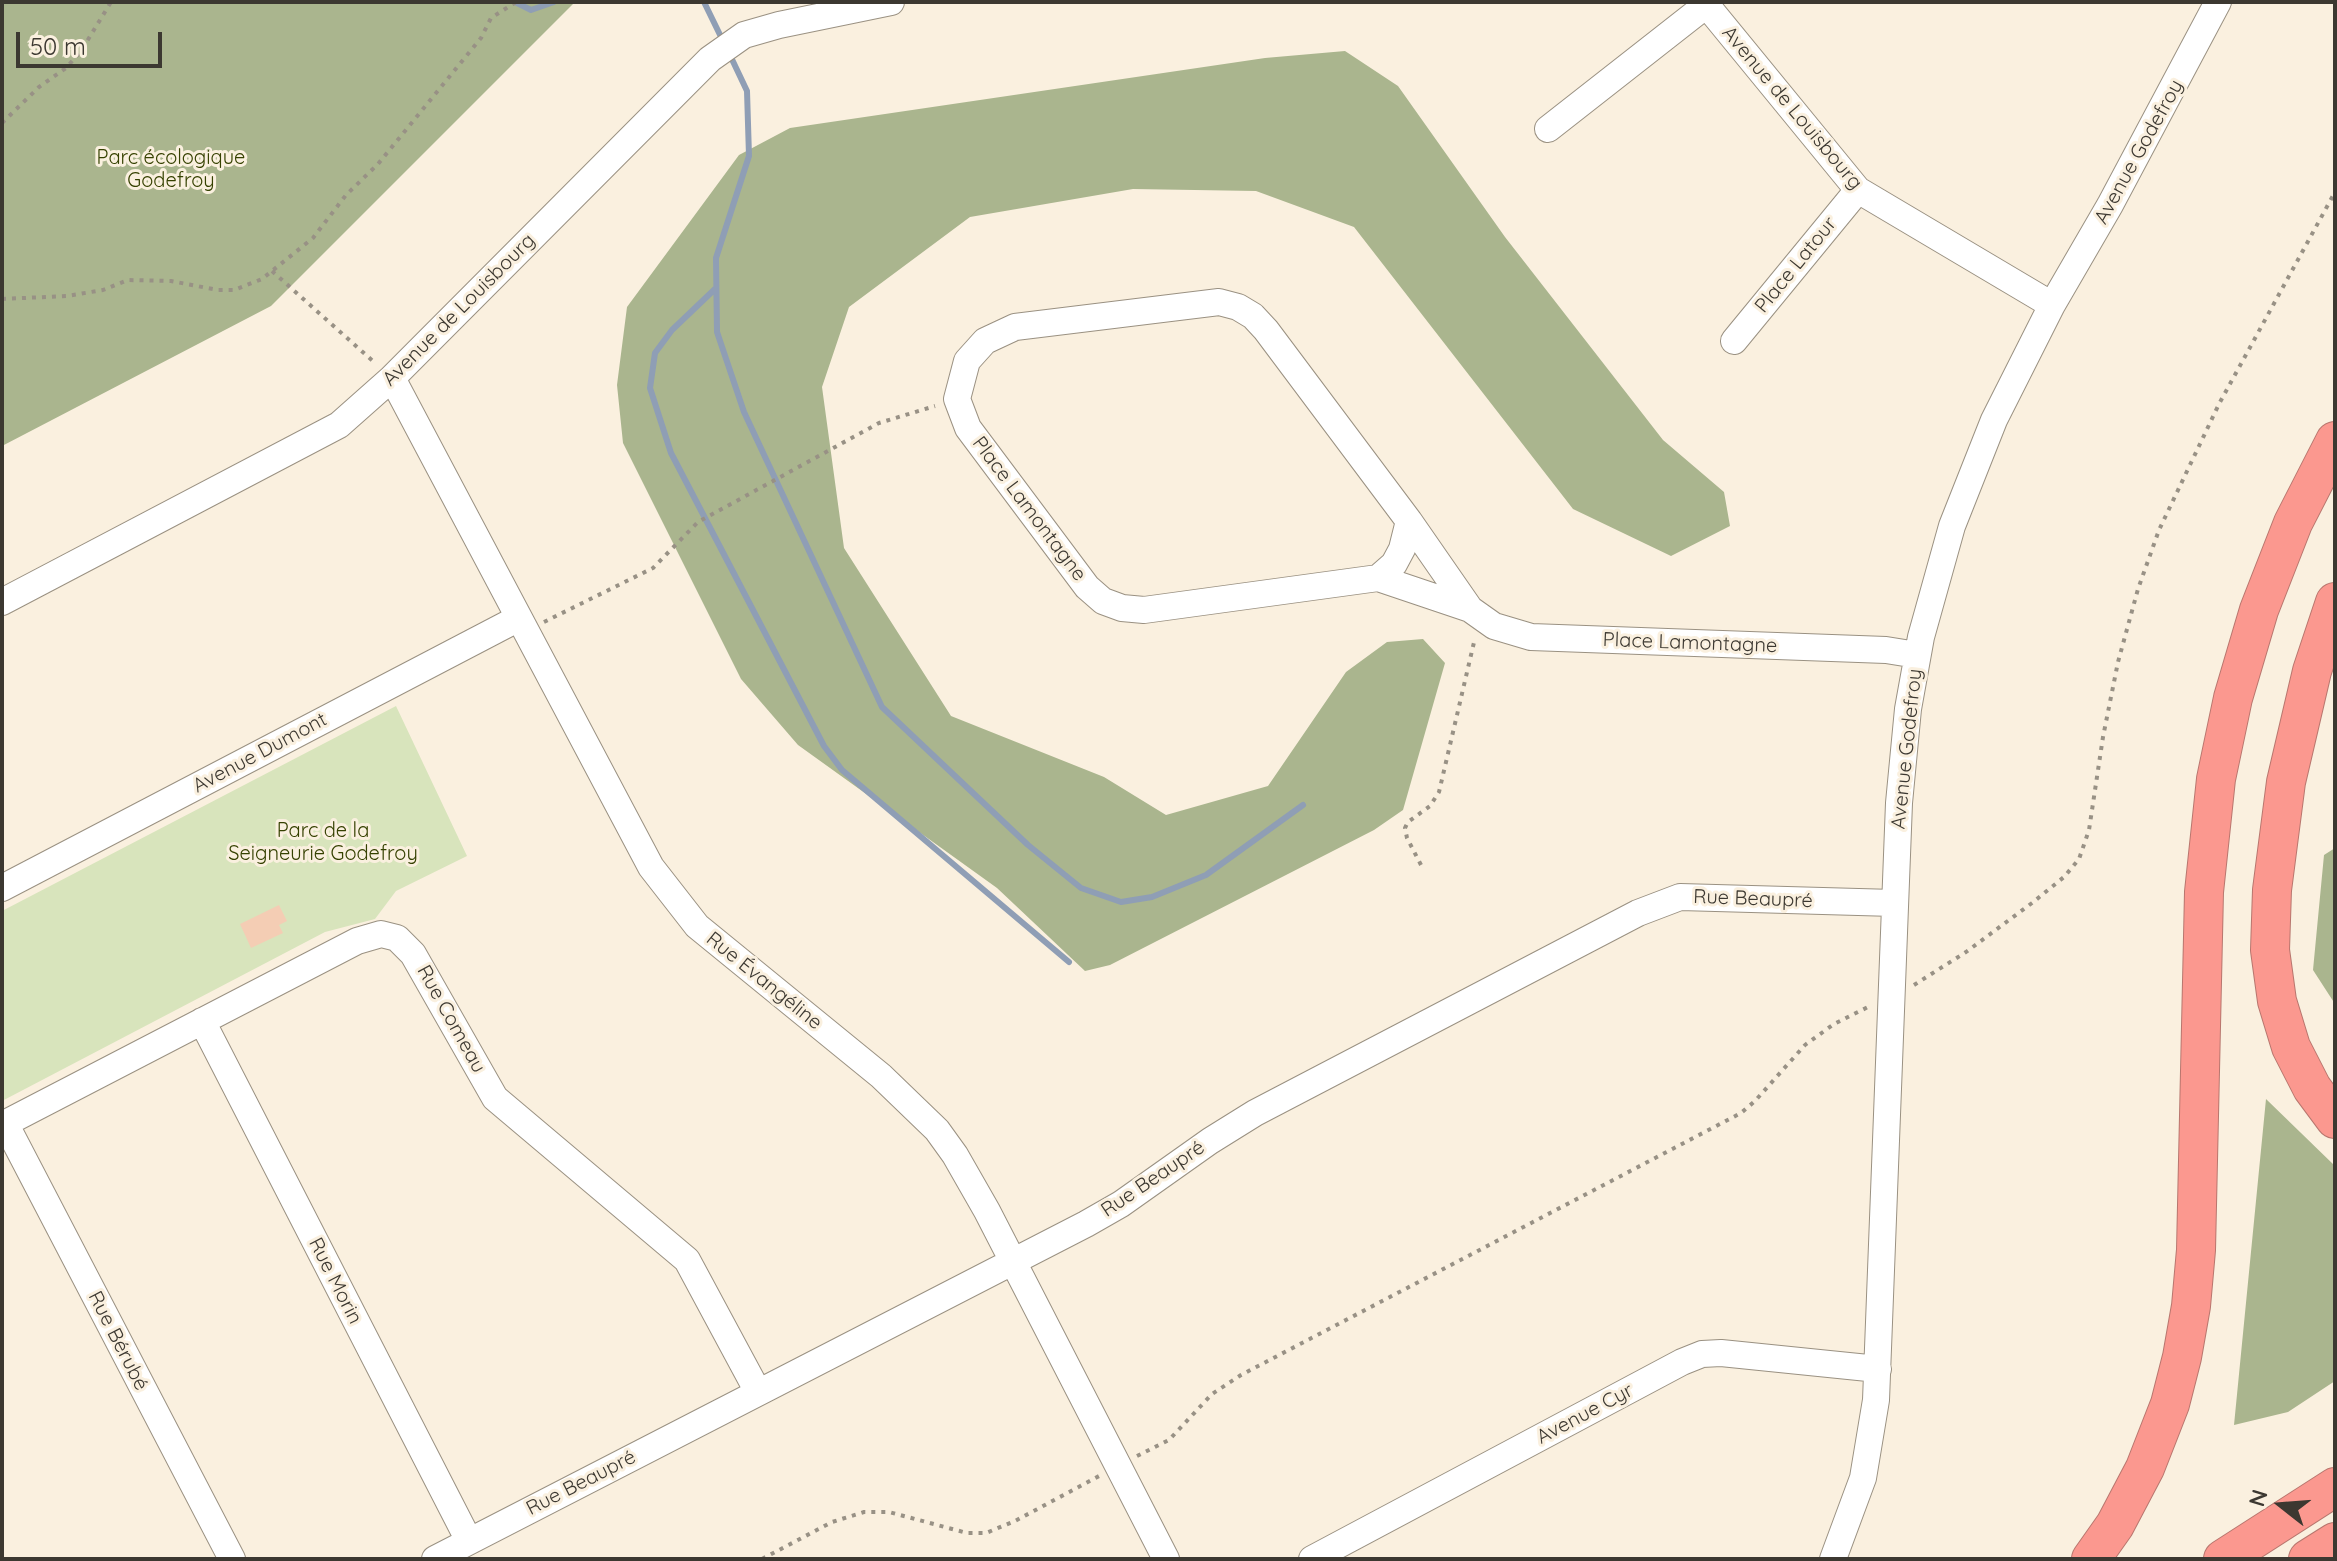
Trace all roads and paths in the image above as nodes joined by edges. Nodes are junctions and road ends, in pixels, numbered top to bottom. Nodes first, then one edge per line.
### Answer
1 (111, 2) edge
2 (516, 2) edge
3 (891, 2) edge
4 (2218, 2) edge
5 (1707, 3) edge
6 (2, 123) edge
7 (1548, 129) dead end
8 (1858, 190) junction
9 (2335, 192) edge
10 (272, 271) junction
11 (2, 299) edge
12 (2052, 305) junction
13 (1734, 341) dead end
14 (392, 378) junction
15 (957, 399) junction
16 (2335, 441) edge
17 (1409, 521) junction
18 (1378, 578) junction
19 (2, 602) edge
20 (2335, 602) edge
21 (1470, 609) junction
22 (522, 625) junction
23 (1473, 640) dead end
24 (1917, 655) junction
25 (1421, 865) dead end
26 (2, 888) edge
27 (1894, 903) junction
28 (1908, 988) dead end
29 (1876, 1004) dead end
30 (202, 1021) junction
31 (2335, 1119) edge
32 (4, 1124) edge
33 (1012, 1262) junction
34 (1878, 1369) junction
35 (758, 1392) junction
36 (1138, 1456) dead end
37 (1098, 1477) dead end
38 (2335, 1487) edge
39 (469, 1541) junction
40 (2335, 1542) edge
41 (232, 1559) edge
42 (435, 1559) edge
43 (762, 1559) edge
44 (1166, 1559) edge
45 (1312, 1559) edge
46 (1833, 1559) edge
47 (2091, 1559) edge
48 (2223, 1559) edge
49 (2308, 1559) edge

1 - 6 path
2 - 10 path
3 - 14 street, Avenue de Louisbourg
4 - 12 street, Avenue Godefroy
5 - 7 street
5 - 8 street, Avenue de Louisbourg
8 - 12 street, Avenue de Louisbourg
8 - 13 street, Place Latour
9 - 28 path
10 - 11 path
10 - 14 path
12 - 24 street, Avenue Godefroy
14 - 19 street, Avenue de Louisbourg
14 - 22 street, Rue Évangéline
15 - 17 street, Place Lamontagne
15 - 18 street, Place Lamontagne
15 - 22 path
16 - 47 highway
17 - 18 street
17 - 21 street, Place Lamontagne
18 - 21 street, Place Lamontagne
20 - 31 highway
21 - 24 street, Place Lamontagne
22 - 26 street, Avenue Dumont
22 - 33 street, Rue Évangéline
23 - 25 path
24 - 27 street, Avenue Godefroy
27 - 33 street, Rue Beaupré
27 - 34 street, Avenue Godefroy
29 - 36 path
30 - 32 street, Rue Comeau
30 - 35 street, Rue Comeau
30 - 39 street, Rue Morin
32 - 41 street, Rue Bérubé
33 - 35 street, Rue Beaupré
33 - 44 street, Rue Évangéline
34 - 45 street, Avenue Cyr
34 - 46 street, Avenue Godefroy
35 - 39 street, Rue Beaupré
37 - 43 path
38 - 48 highway
39 - 42 street, Rue Beaupré
40 - 49 highway

